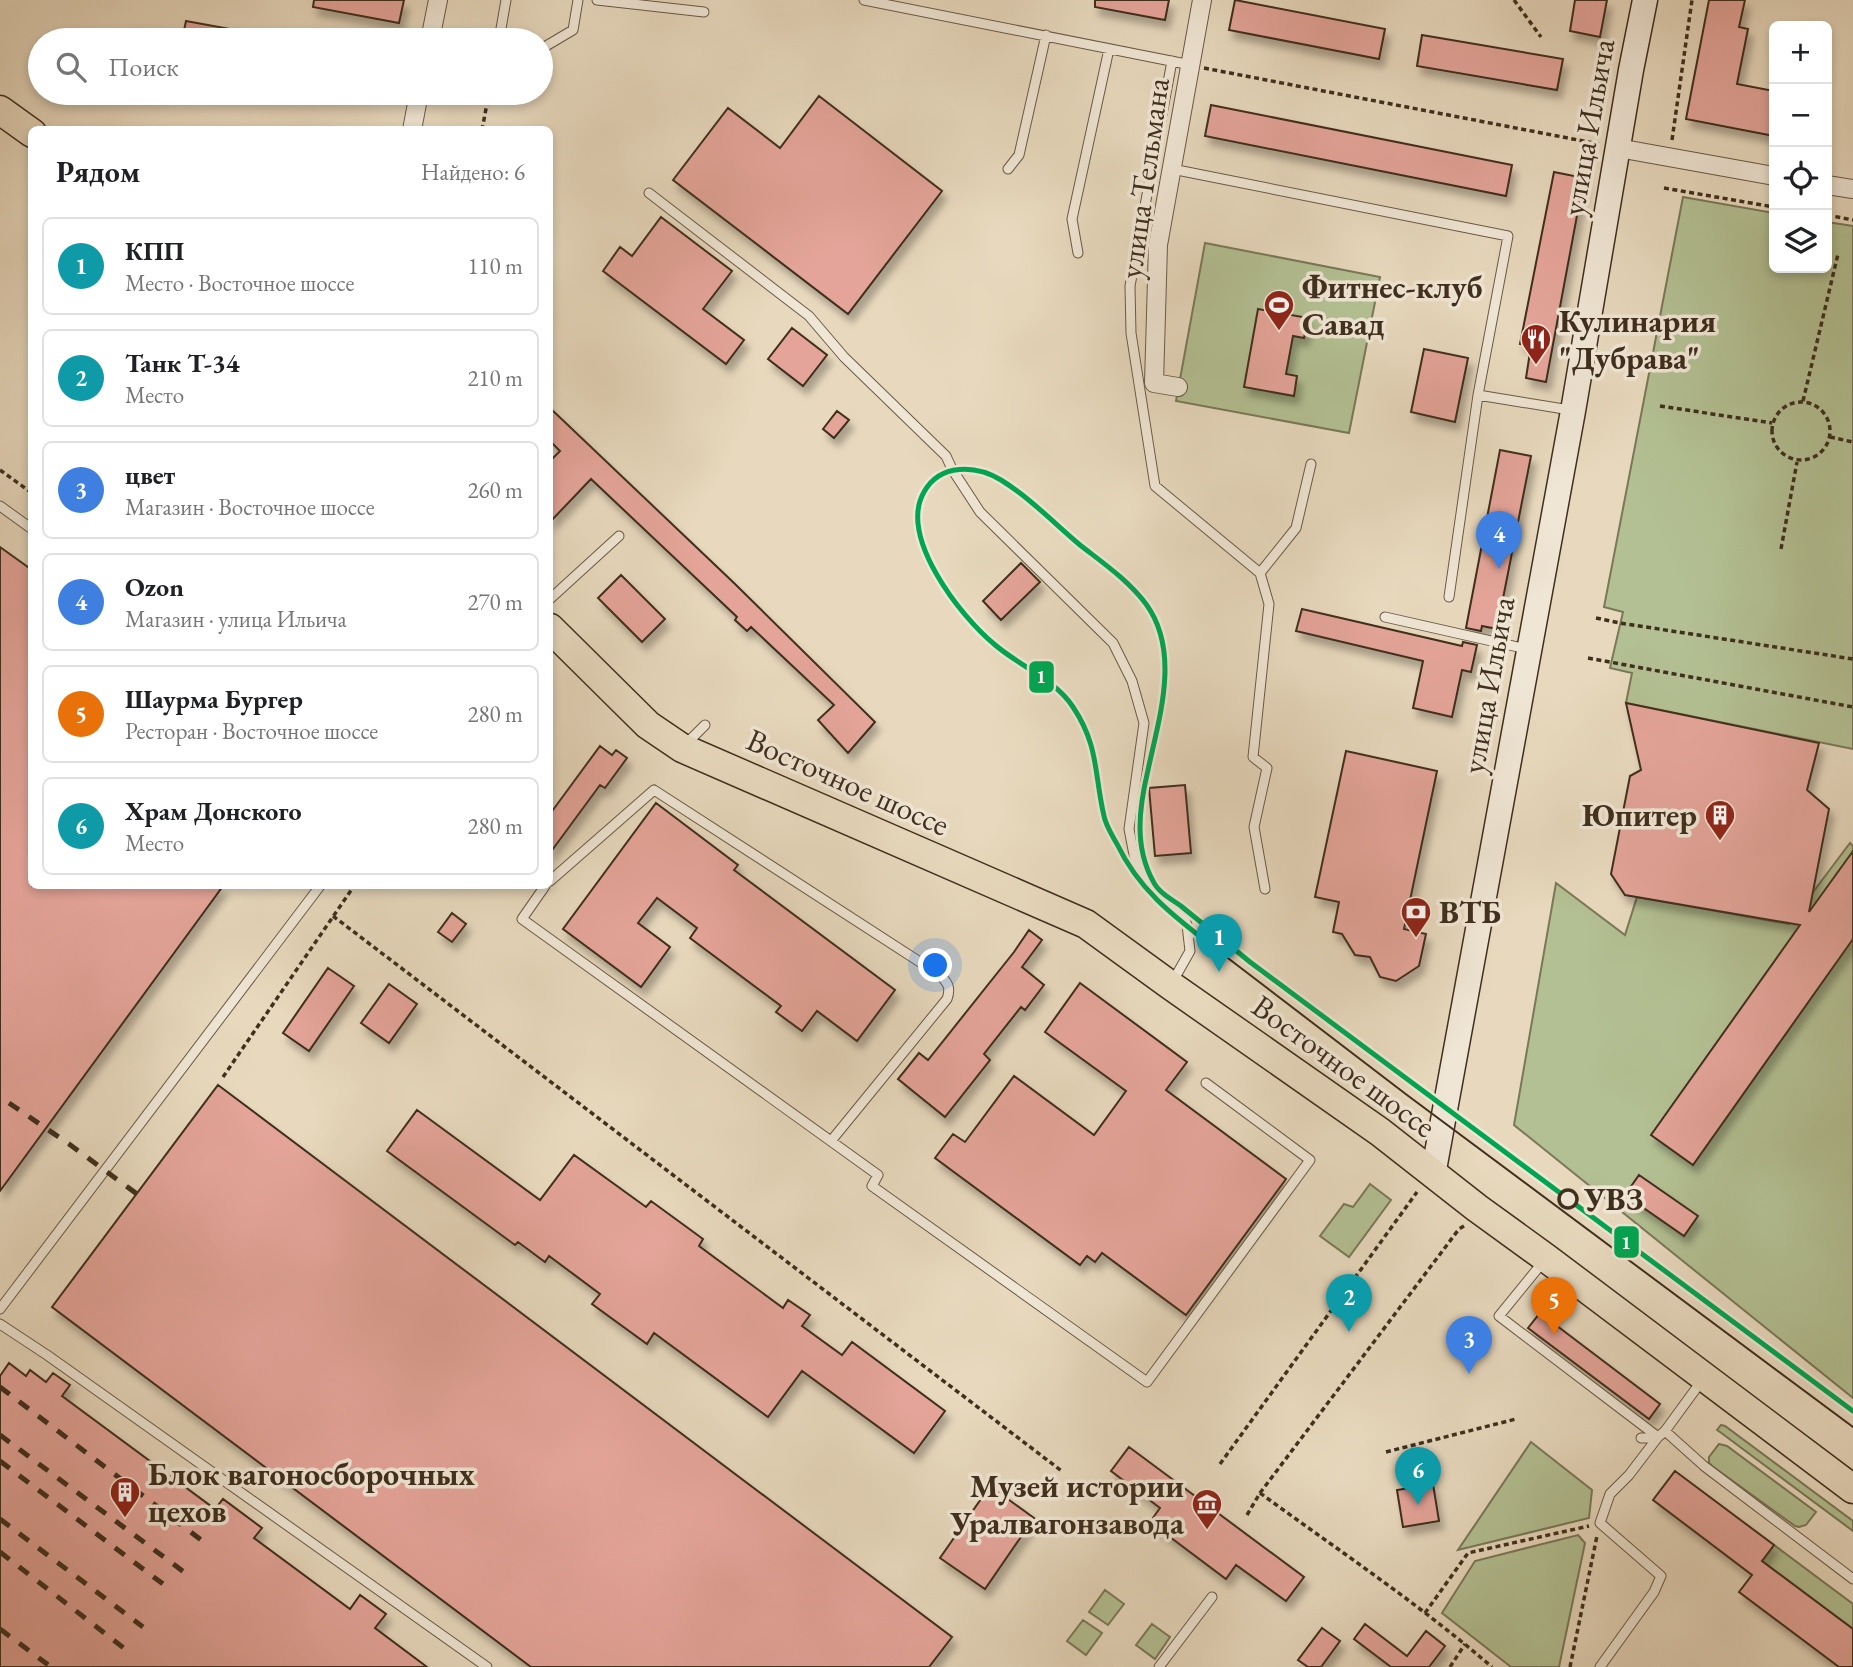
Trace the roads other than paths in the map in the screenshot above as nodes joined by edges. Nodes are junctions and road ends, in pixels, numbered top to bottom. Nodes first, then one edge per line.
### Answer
1 (438, 0) edge
2 (506, 0) edge
3 (578, 0) edge
4 (597, 0) edge
5 (864, 0) edge
6 (1202, 0) edge
7 (1645, 0) edge
8 (704, 12) dead end
9 (432, 28) edge
10 (501, 28) edge
11 (1046, 35) junction
12 (553, 42) edge
13 (1109, 48) junction
14 (1172, 61) junction
15 (1191, 65) junction
16 (417, 105) edge
17 (0, 110) edge
18 (413, 126) edge
19 (28, 131) edge
20 (1618, 148) junction
21 (1007, 169) dead end
22 (1172, 169) junction
23 (1769, 175) edge
24 (1832, 186) edge
25 (1853, 190) edge
26 (649, 193) dead end
27 (1078, 253) dead end
28 (1178, 387) dead end
29 (1478, 395) junction
30 (1573, 411) junction
31 (1311, 464) dead end
32 (0, 506) edge
33 (28, 526) edge
34 (619, 537) dead end
35 (1260, 573) junction
36 (553, 596) edge
37 (1449, 597) dead end
38 (1385, 617) dead end
39 (553, 631) edge
40 (1529, 649) junction
41 (705, 725) dead end
42 (682, 748) junction
43 (553, 878) edge
44 (318, 889) edge
45 (543, 889) edge
46 (1265, 889) dead end
47 (1170, 985) junction
48 (1206, 1083) dead end
49 (831, 1141) junction
50 (1425, 1183) junction
51 (1546, 1258) junction
52 (0, 1309) edge
53 (0, 1324) edge
54 (1704, 1378) junction
55 (1661, 1434) junction
56 (1641, 1438) dead end
57 (1853, 1489) edge
58 (1853, 1580) edge
59 (1212, 1597) dead end
60 (487, 1667) edge
61 (1159, 1667) edge
62 (1600, 1667) edge

1 - 9 street
2 - 10 lane
3 - 12 lane
4 - 8 lane
5 - 11 lane
6 - 15 street, улица Тельмана
7 - 20 street, улица Ильича
11 - 13 lane
11 - 21 lane
13 - 14 lane
13 - 27 lane
14 - 15 lane
14 - 35 lane
15 - 22 street, улица Тельмана
16 - 18 street
17 - 19 main road
20 - 23 street
20 - 30 street, улица Ильича
22 - 28 street, улица Тельмана
22 - 29 lane
24 - 25 street
26 - 47 lane
29 - 30 lane
29 - 37 lane
30 - 40 street, улица Ильича
31 - 35 lane
32 - 33 lane
34 - 36 lane
35 - 46 lane
38 - 40 lane
39 - 42 main road, Восточное шоссе
40 - 50 street, улица Ильича
41 - 42 lane
42 - 47 main road, Восточное шоссе
43 - 49 lane
44 - 52 lane
45 - 49 lane
47 - 50 main road, Восточное шоссе
48 - 49 lane
50 - 51 main road, Восточное шоссе
51 - 54 main road, Восточное шоссе
51 - 55 lane
53 - 60 lane
54 - 55 lane
54 - 57 main road, Восточное шоссе
55 - 56 lane
55 - 58 lane
55 - 62 lane
59 - 61 lane

